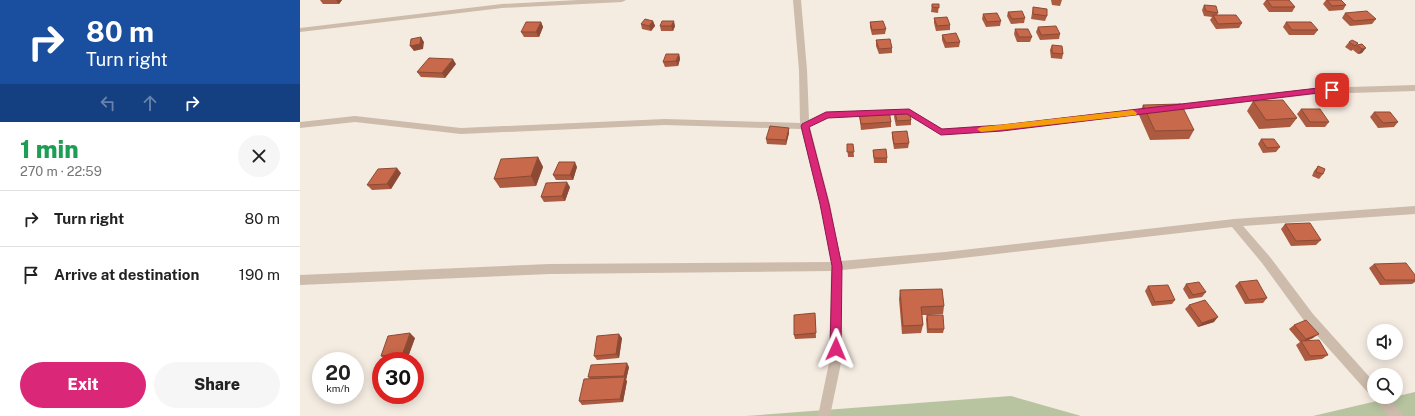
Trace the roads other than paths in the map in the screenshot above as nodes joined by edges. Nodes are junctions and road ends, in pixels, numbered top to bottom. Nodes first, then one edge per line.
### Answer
1 (622, 0) edge
2 (797, 0) edge
3 (300, 30) edge
4 (1415, 88) edge
5 (300, 125) edge
6 (805, 126) junction
7 (1415, 210) edge
8 (1234, 223) junction
9 (837, 266) junction
10 (300, 280) edge
11 (1367, 383) edge
12 (1386, 404) edge
13 (824, 416) edge
14 (1397, 416) edge

1 - 3 street
2 - 6 street
4 - 6 street
5 - 6 street
6 - 9 street
7 - 8 street
8 - 9 street
8 - 11 street
9 - 10 street
9 - 13 street
12 - 14 street

